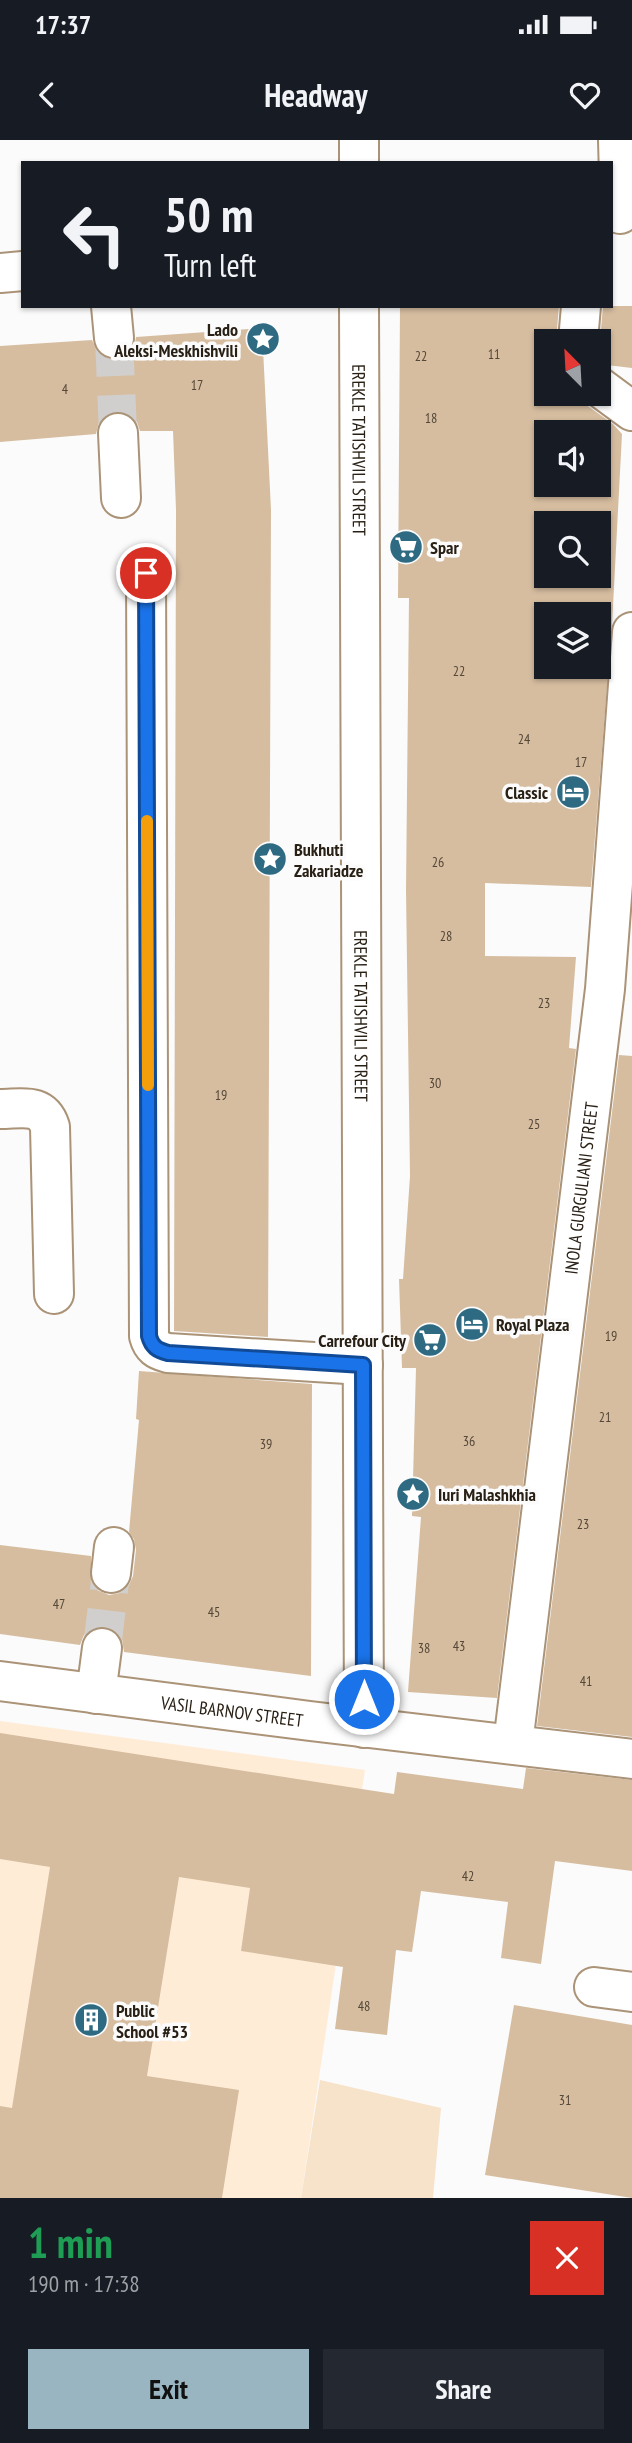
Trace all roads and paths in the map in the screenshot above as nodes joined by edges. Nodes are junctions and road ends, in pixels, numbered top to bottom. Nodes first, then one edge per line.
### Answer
1 (359, 140) edge
2 (618, 140) edge
3 (359, 161) edge
4 (621, 214) edge
5 (21, 271) edge
6 (0, 274) edge
7 (359, 308) edge
8 (581, 308) edge
9 (579, 329) edge
10 (611, 396) edge
11 (632, 411) edge
12 (118, 433) tunnel mouth
13 (121, 498) dead end
14 (146, 573) dead end
15 (632, 632) edge
16 (0, 1109) edge
17 (54, 1294) dead end
18 (363, 1365) junction
19 (102, 1648) tunnel mouth
20 (0, 1681) edge
21 (96, 1694) junction
22 (364, 1728) junction
23 (513, 1744) junction
24 (632, 1759) edge
25 (594, 1987) dead end
26 (632, 1992) edge

1 - 3 street
2 - 4 street
5 - 6 street
7 - 18 street, EREKLE TATISHVILI STREET
8 - 9 street
10 - 11 street
12 - 13 street
14 - 18 street
15 - 23 street, INOLA GURGULIANI STREET
16 - 17 street
18 - 22 street, EREKLE TATISHVILI STREET
19 - 21 street
20 - 21 street, VASIL BARNOV STREET
21 - 22 street, VASIL BARNOV STREET
22 - 23 street, VASIL BARNOV STREET
23 - 24 street, VASIL BARNOV STREET
25 - 26 street

